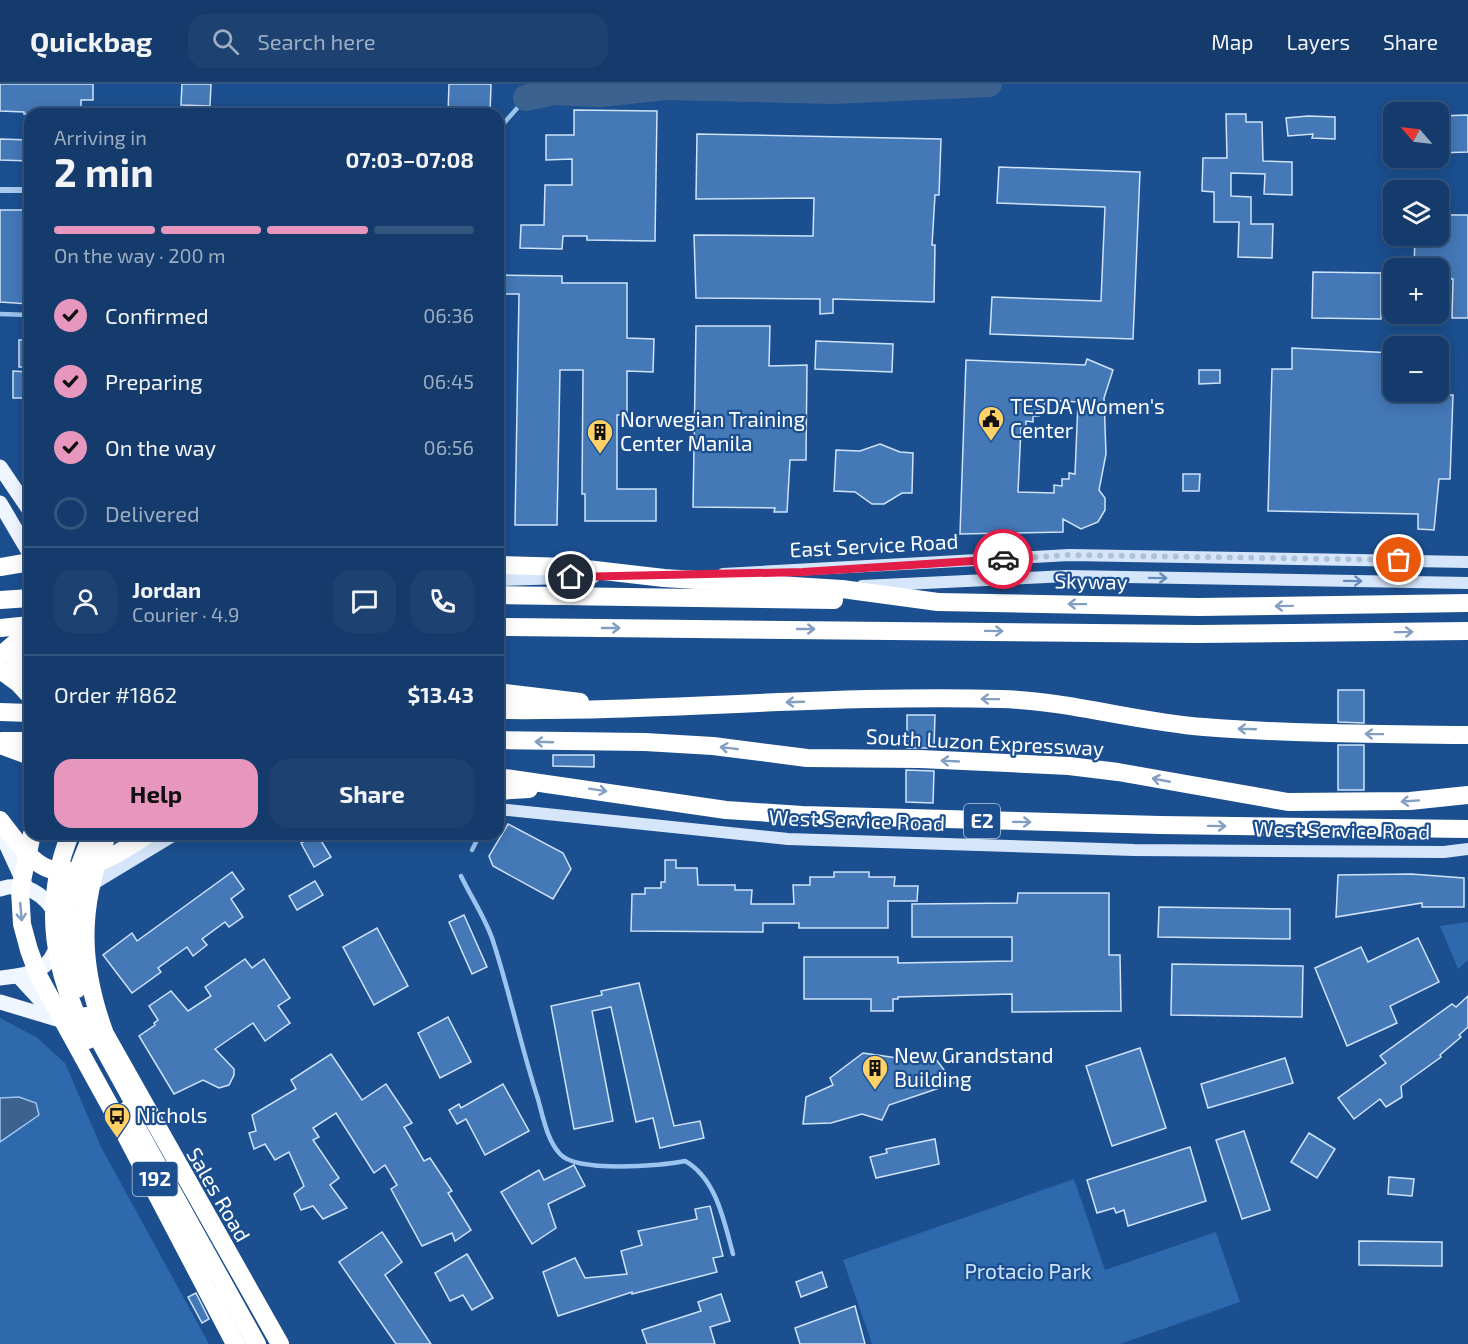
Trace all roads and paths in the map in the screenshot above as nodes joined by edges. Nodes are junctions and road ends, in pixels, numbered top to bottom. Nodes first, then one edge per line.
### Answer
1 (0, 190) edge
2 (24, 190) edge
3 (0, 467) edge
4 (24, 502) edge
5 (0, 503) edge
6 (24, 544) edge
7 (1468, 562) edge
8 (24, 563) edge
9 (912, 564) junction
10 (504, 565) edge
11 (0, 567) edge
12 (504, 580) edge
13 (911, 582) junction
14 (1468, 583) edge
15 (504, 597) edge
16 (504, 597) edge
17 (24, 598) edge
18 (0, 600) edge
19 (938, 602) junction
20 (1468, 603) edge
21 (24, 627) edge
22 (0, 628) edge
23 (504, 628) edge
24 (1468, 631) edge
25 (24, 633) edge
26 (24, 649) edge
27 (0, 656) edge
28 (0, 670) edge
29 (24, 676) edge
30 (24, 690) edge
31 (504, 693) edge
32 (623, 708) junction
33 (504, 710) edge
34 (0, 712) edge
35 (24, 713) edge
36 (1468, 735) edge
37 (504, 740) edge
38 (24, 741) edge
39 (0, 743) edge
40 (24, 753) edge
41 (504, 778) edge
42 (555, 784) junction
43 (504, 790) edge
44 (1468, 795) edge
45 (504, 810) edge
46 (0, 820) edge
47 (1468, 829) edge
48 (0, 831) edge
49 (31, 840) edge
50 (68, 840) edge
51 (91, 840) edge
52 (107, 840) edge
53 (140, 840) edge
54 (166, 840) edge
55 (1468, 849) edge
56 (112, 872) joint
57 (87, 875) junction
58 (26, 887) junction
59 (0, 889) edge
60 (41, 894) junction
61 (57, 915) junction
62 (59, 936) junction
63 (6, 977) edge
64 (0, 1002) edge
65 (89, 1006) junction
66 (57, 1019) junction
67 (235, 1344) edge
68 (246, 1344) edge
69 (257, 1344) edge
70 (270, 1344) edge
71 (280, 1344) edge

1 - 2 street
3 - 4 main road
5 - 6 main road
7 - 9 main road, East Service Road
8 - 11 highway
9 - 12 main road, East Service Road
9 - 13 main road
10 - 19 highway, bridge
13 -> 14 main road, East Service Road
13 - 15 main road, East Service Road
16 - 19 highway, Skyway, bridge
17 - 18 highway
20 -> 19 highway, Skyway
21 - 22 highway
23 -> 24 highway
25 - 27 highway
26 - 29 highway
28 - 30 highway
31 - 32 highway
32 - 33 highway, South Luzon Expressway
36 -> 32 highway, South Luzon Expressway
34 - 35 highway
44 -> 37 highway, South Luzon Expressway
38 - 39 highway
39 - 40 highway
41 - 42 highway, E2
42 - 43 highway
42 -> 47 highway, E2
45 - 55 main road, West Service Road
46 - 57 highway
48 - 58 main road
49 -> 67 highway, bridge
50 - 69 highway, bridge
51 - 70 highway, bridge
52 - 71 highway, bridge
53 - 57 highway
54 - 56 main road
56 - 57 highway
57 - 60 main road
57 - 61 main road
57 - 65 main road
58 - 59 main road
58 - 60 main road
60 - 61 main road
61 - 62 main road, 192
62 - 63 main road, 192
62 - 65 main road, Sales Road / 192
63 - 66 main road, 192
64 - 66 main road
65 - 71 main road, Sales Road / 192
66 - 68 main road, 192

